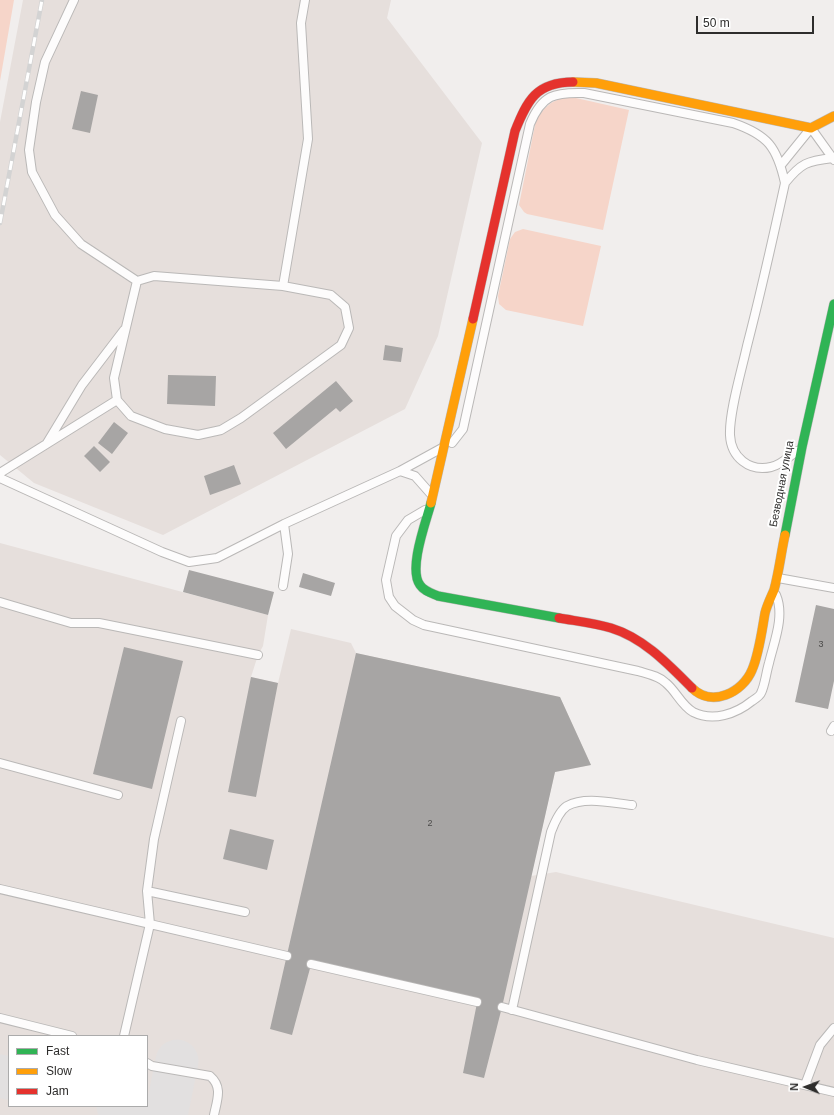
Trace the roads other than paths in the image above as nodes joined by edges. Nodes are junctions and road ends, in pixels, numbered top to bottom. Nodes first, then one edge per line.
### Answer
1 (74, 0) edge
2 (305, 0) edge
3 (834, 116) edge
4 (811, 128) junction
5 (834, 159) edge
6 (781, 165) junction
7 (785, 183) junction
8 (137, 281) junction
9 (283, 286) junction
10 (834, 304) edge
11 (126, 328) junction
12 (117, 400) junction
13 (47, 443) junction
14 (445, 447) junction
15 (802, 447) junction
16 (400, 471) junction
17 (0, 473) edge
18 (0, 478) edge
19 (432, 496) junction
20 (429, 508) junction
21 (284, 524) junction
22 (776, 577) junction
23 (283, 586) dead end
24 (834, 588) edge
25 (774, 589) junction
26 (0, 602) edge
27 (258, 655) dead end
28 (181, 721) dead end
29 (0, 763) edge
30 (118, 795) dead end
31 (632, 805) dead end
32 (0, 889) edge
33 (147, 891) junction
34 (245, 912) dead end
35 (150, 924) junction
36 (287, 956) dead end
37 (311, 964) dead end
38 (477, 1002) dead end
39 (502, 1007) dead end
40 (512, 1010) junction
41 (0, 1018) edge
42 (834, 1028) edge
43 (68, 1035) edge
44 (124, 1035) edge
45 (148, 1064) edge
46 (806, 1085) junction
47 (834, 1092) edge
48 (214, 1115) edge

1 - 8 lane
2 - 9 lane
3 - 4 main road
4 - 5 lane
4 - 6 lane
4 - 14 main road
5 - 7 lane
6 - 7 lane
6 - 14 lane
7 - 15 lane
8 - 9 lane
8 - 11 lane
9 - 12 lane
10 - 15 main road, Безводная улица
11 - 12 lane
11 - 13 lane
12 - 13 lane
13 - 17 lane
14 - 16 lane
14 - 19 main road
15 - 22 main road, Безводная улица
16 - 19 lane
16 - 21 lane
18 - 21 lane
19 - 20 main road
20 - 25 main road, Безводная улица
20 - 25 lane
21 - 23 lane
22 - 24 lane
22 - 25 main road, Безводная улица
26 - 27 lane
28 - 33 lane
29 - 30 lane
31 - 40 lane
32 - 35 lane
33 - 34 lane
33 - 35 lane
35 - 36 lane
35 - 44 lane
37 - 38 lane
39 - 40 lane
40 - 46 lane
41 - 43 lane
42 - 46 lane
45 - 48 lane
46 - 47 lane

